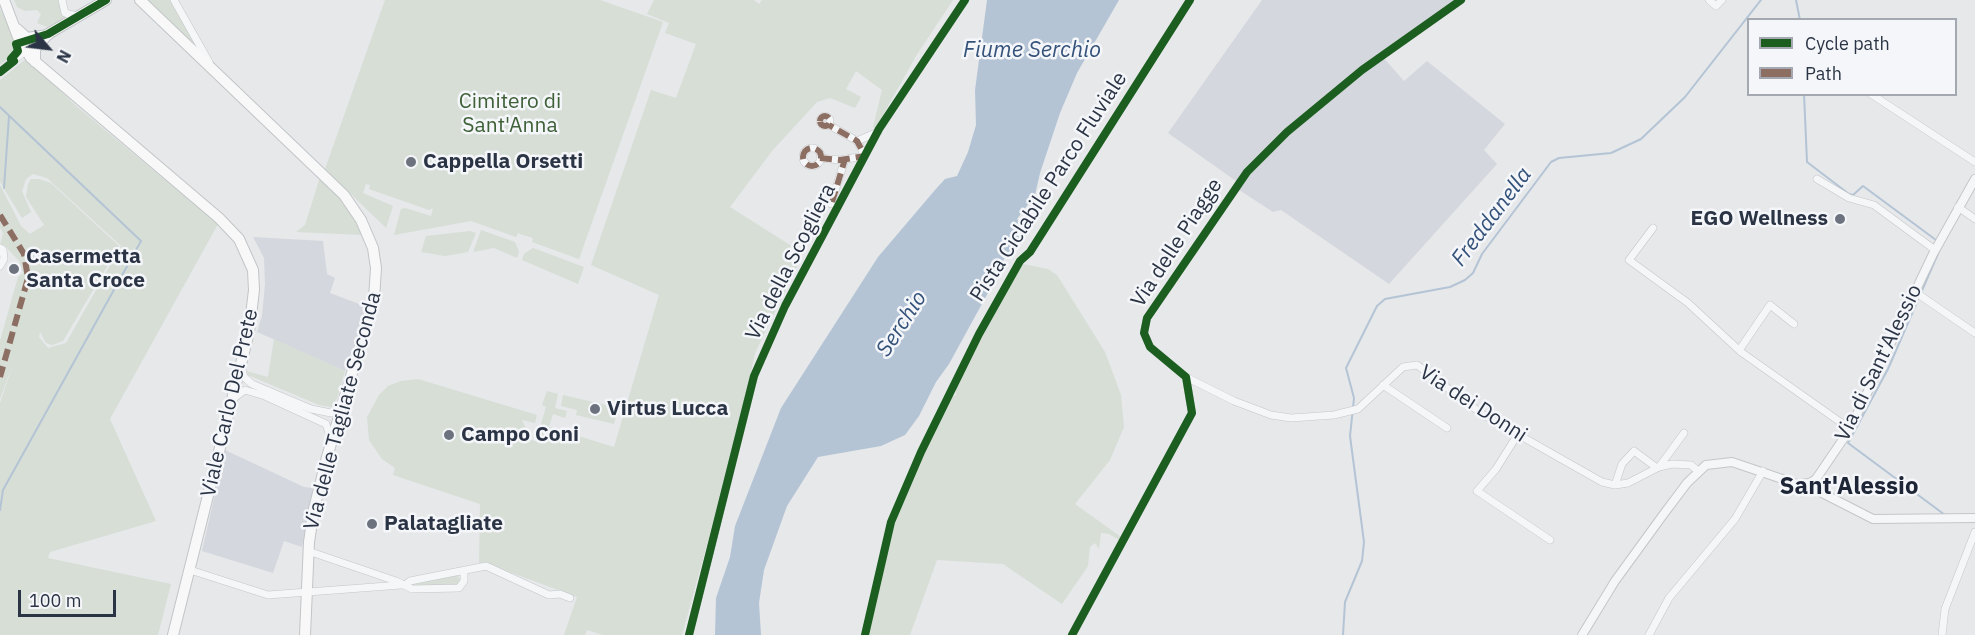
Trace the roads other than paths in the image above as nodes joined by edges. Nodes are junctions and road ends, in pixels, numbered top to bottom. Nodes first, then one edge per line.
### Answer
1 (4, 0) edge
2 (62, 0) edge
3 (106, 0) edge
4 (140, 0) edge
5 (174, 0) edge
6 (965, 0) edge
7 (1461, 0) edge
8 (1710, 0) edge
9 (1722, 0) edge
10 (77, 16) junction
11 (14, 25) junction
12 (48, 34) junction
13 (25, 51) junction
14 (35, 62) junction
15 (212, 67) junction
16 (0, 72) edge
17 (1874, 96) edge
18 (829, 124) dead end
19 (878, 132) junction
20 (859, 144) junction
21 (865, 156) junction
22 (855, 157) junction
23 (820, 158) dead end
24 (845, 159) junction
25 (1975, 162) edge
26 (1817, 179) dead end
27 (1975, 179) edge
28 (831, 204) dead end
29 (1958, 207) junction
30 (1975, 219) edge
31 (1653, 228) dead end
32 (0, 248) edge
33 (1935, 250) junction
34 (2, 262) edge
35 (1917, 294) junction
36 (1794, 324) dead end
37 (1975, 333) edge
38 (1740, 349) junction
39 (241, 367) junction
40 (1186, 377) junction
41 (1383, 385) junction
42 (345, 399) junction
43 (232, 404) junction
44 (1447, 429) dead end
45 (1850, 429) junction
46 (1518, 434) junction
47 (1684, 434) dead end
48 (332, 441) junction
49 (1658, 467) junction
50 (1698, 471) junction
51 (1763, 471) junction
52 (1810, 483) junction
53 (1615, 485) junction
54 (1975, 518) edge
55 (1975, 532) edge
56 (1550, 540) dead end
57 (308, 551) junction
58 (190, 570) junction
59 (464, 572) junction
60 (403, 585) junction
61 (306, 594) junction
62 (570, 598) dead end
63 (173, 635) edge
64 (305, 635) edge
65 (688, 635) edge
66 (1072, 635) edge
67 (1582, 635) edge
68 (1649, 635) edge
69 (1942, 635) edge

1 - 11 main road, Viale Carlo Del Prete
2 - 10 street
3 - 10 main road
4 - 15 main road, Via delle Tagliate Seconda
5 - 15 street
6 - 19 street, Via della Scogliera
7 - 40 street, Via delle Piagge
8 - 9 street
10 - 12 main road
11 - 12 main road
11 - 13 main road, Viale Carlo Del Prete
12 - 14 main road
13 - 14 main road, Viale Carlo Del Prete
13 - 16 street
14 - 39 main road, Viale Carlo Del Prete
15 - 42 main road, Via delle Tagliate Seconda
17 - 25 street
18 - 20 street
19 - 20 street
19 - 21 street, Via della Scogliera
20 - 21 street
20 - 22 street
21 - 22 street
21 - 65 street, Via della Scogliera
22 - 24 street
23 - 24 street
24 - 28 street
26 - 33 street
27 - 29 street, Via di Sant'Alessio
29 - 30 street
29 - 33 street, Via di Sant'Alessio
31 - 38 street
32 - 34 street
33 - 35 street, Via di Sant'Alessio
35 - 37 street
35 - 45 street, Via di Sant'Alessio
36 - 38 street
38 - 45 street
39 - 42 street
39 - 43 main road, Viale Carlo Del Prete
40 - 41 street, Via dei Donni
40 - 66 street
41 - 44 street
41 - 46 street, Via dei Donni
42 - 48 main road, Via delle Tagliate Seconda
43 - 48 street
43 - 58 main road, Viale Carlo Del Prete
45 - 52 street, Via di Sant'Alessio
46 - 53 street, Via dei Donni
46 - 56 street
47 - 49 street
48 - 57 main road, Via delle Tagliate Seconda
49 - 50 street
49 - 53 street
49 - 53 street
50 - 51 street
50 - 67 street
51 - 52 street
51 - 68 street
52 - 54 street
55 - 69 street
57 - 60 street
57 - 61 main road, Via delle Tagliate Seconda
58 - 61 street
58 - 63 main road, Viale Carlo Del Prete
59 - 60 street
59 - 60 street
59 - 62 street
60 - 61 street
61 - 64 main road, Via delle Tagliate Seconda

